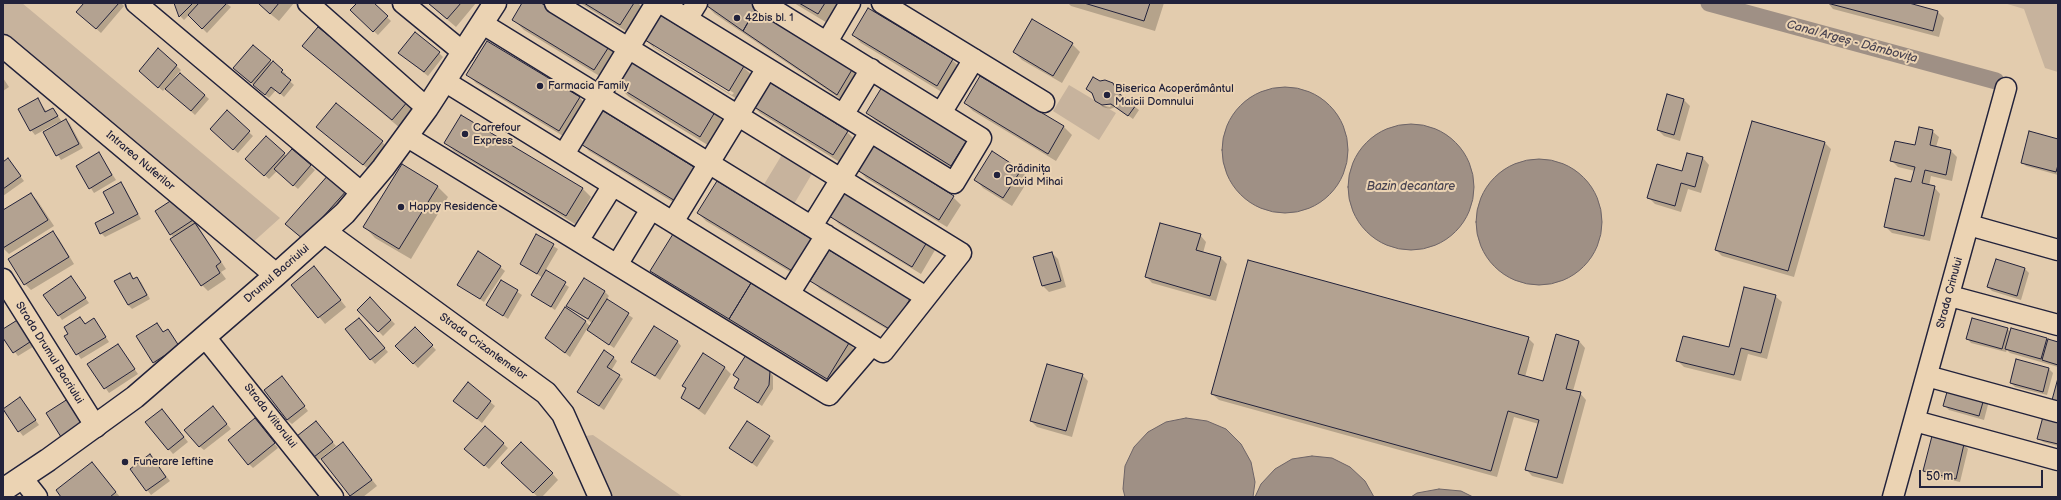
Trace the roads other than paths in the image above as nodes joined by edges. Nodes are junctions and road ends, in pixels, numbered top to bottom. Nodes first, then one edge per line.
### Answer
1 (136, 3) edge
2 (308, 3) edge
3 (403, 3) edge
4 (495, 3) edge
5 (556, 3) edge
6 (656, 3) edge
7 (661, 3) edge
8 (763, 3) edge
9 (850, 3) edge
10 (882, 3) edge
11 (692, 11) edge
12 (482, 24) junction
13 (827, 42) junction
14 (3, 46) edge
15 (628, 48) junction
16 (464, 53) junction
17 (974, 59) junction
18 (766, 68) junction
19 (871, 70) junction
20 (446, 82) junction
21 (2006, 88) dead end
22 (599, 96) junction
23 (1044, 102) dead end
24 (427, 108) junction
25 (941, 113) junction
26 (738, 115) junction
27 (843, 115) junction
28 (870, 132) junction
29 (406, 136) junction
30 (564, 154) junction
31 (709, 163) junction
32 (841, 179) junction
33 (613, 185) junction
34 (362, 194) junction
35 (651, 209) junction
36 (673, 222) junction
37 (1969, 225) junction
38 (819, 231) junction
39 (325, 232) junction
40 (578, 241) junction
41 (2058, 250) edge
42 (617, 265) junction
43 (276, 275) junction
44 (3, 279) edge
45 (789, 294) junction
46 (926, 296) junction
47 (1950, 296) junction
48 (2058, 325) edge
49 (206, 337) junction
50 (872, 345) junction
51 (1927, 376) junction
52 (2058, 412) edge
53 (1915, 421) junction
54 (96, 427) junction
55 (2058, 460) edge
56 (22, 478) junction
57 (3, 490) edge
58 (37, 497) edge
59 (333, 497) edge
60 (600, 497) edge
61 (1893, 497) edge

1 - 34 street
2 - 24 street
3 - 16 street
4 - 12 street, Drumul Bacriului
5 - 15 street
6 - 15 street
7 - 11 street
8 - 13 street
9 - 13 street
10 - 17 street
11 - 18 street
12 - 16 street, Drumul Bacriului
12 - 22 street
13 - 19 street
14 - 43 street, Intrarea Nuferilor
15 - 22 street
15 - 26 street
16 - 20 street, Drumul Bacriului
17 - 23 street
17 - 25 street
18 - 26 street
18 - 27 street
19 - 25 street
19 - 27 street
20 - 24 street, Drumul Bacriului
20 - 30 street
21 - 37 street, Strada Crinului
22 - 30 street
22 - 31 street
24 - 29 street, Drumul Bacriului
25 - 28 street
26 - 31 street
26 - 32 street
27 - 28 street
28 - 32 street
29 - 34 street, Drumul Bacriului
29 - 40 street
30 - 33 street
31 - 36 street
31 - 38 street
32 - 38 street
32 - 46 street
33 - 35 street
33 - 40 street
34 - 39 street, Drumul Bacriului
35 - 36 street
35 - 42 street
36 - 45 street
37 - 41 street
37 - 47 street, Strada Crinului
38 - 45 street
38 - 46 street
39 - 43 street, Drumul Bacriului
39 - 60 street, Strada Crizantemelor
40 - 42 street
42 - 50 street
43 - 49 street, Drumul Bacriului
44 - 54 street, Strada Drumul Bacriului
45 - 50 street
46 - 50 street
47 - 48 street
47 - 51 street, Strada Crinului
49 - 54 street, Drumul Bacriului
49 - 59 street, Strada Viitorului
51 - 52 street
51 - 53 street, Strada Crinului
53 - 55 street
53 - 61 street, Strada Crinului
54 - 56 street, Drumul Bacriului
56 - 57 street, Drumul Bacriului
56 - 58 street

